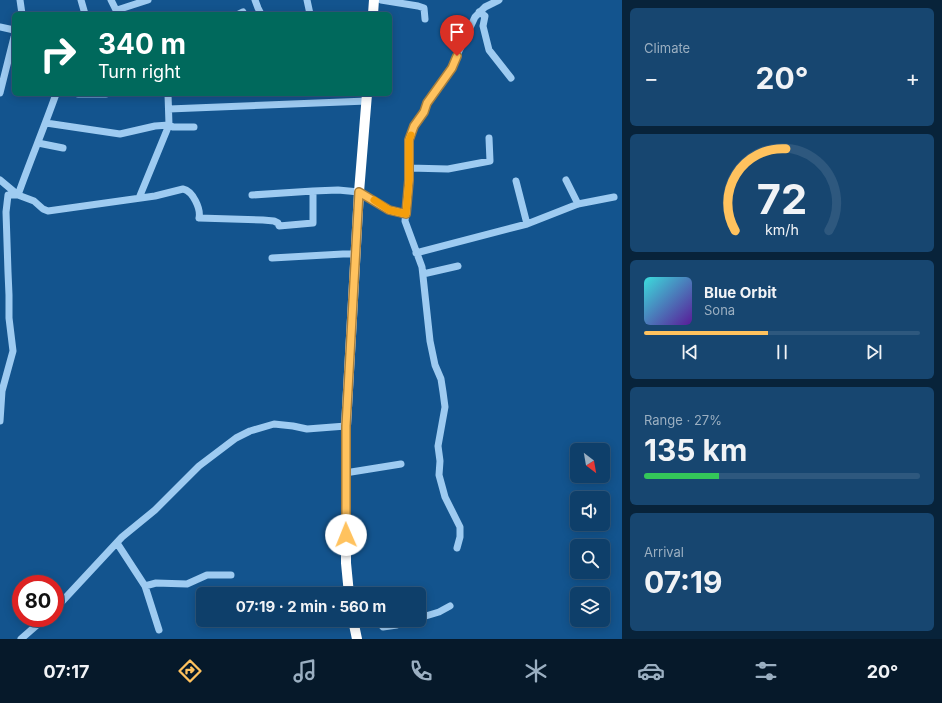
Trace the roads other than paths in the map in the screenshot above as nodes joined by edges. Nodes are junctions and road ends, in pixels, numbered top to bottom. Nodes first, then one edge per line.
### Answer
1 (20, 0) edge
2 (80, 0) edge
3 (111, 0) edge
4 (148, 0) edge
5 (255, 0) edge
6 (307, 0) edge
7 (374, 0) edge
8 (381, 0) edge
9 (499, 0) edge
10 (22, 12) edge
11 (84, 12) edge
12 (117, 12) edge
13 (260, 12) edge
14 (310, 12) edge
15 (373, 12) edge
16 (480, 12) junction
17 (425, 19) dead end
18 (0, 27) edge
19 (12, 30) edge
20 (12, 46) edge
21 (511, 78) dead end
22 (0, 93) edge
23 (55, 96) edge
24 (168, 96) edge
25 (367, 97) edge
26 (169, 109) junction
27 (46, 123) junction
28 (169, 125) junction
29 (194, 127) dead end
30 (489, 138) dead end
31 (38, 143) junction
32 (63, 148) dead end
33 (409, 168) junction
34 (0, 180) edge
35 (566, 180) dead end
36 (516, 181) dead end
37 (313, 191) junction
38 (359, 192) junction
39 (18, 195) junction
40 (252, 195) dead end
41 (614, 197) dead end
42 (139, 198) junction
43 (578, 204) junction
44 (406, 214) junction
45 (527, 224) junction
46 (355, 254) junction
47 (416, 254) junction
48 (272, 258) dead end
49 (458, 266) dead end
50 (4, 272) edge
51 (423, 274) junction
52 (0, 422) edge
53 (346, 426) junction
54 (401, 464) dead end
55 (345, 473) junction
56 (117, 543) junction
57 (457, 548) dead end
58 (231, 575) dead end
59 (145, 586) junction
60 (349, 587) edge
61 (64, 599) edge
62 (450, 606) dead end
63 (426, 616) edge
64 (35, 627) edge
65 (354, 627) edge
66 (159, 630) dead end
67 (21, 639) edge
68 (357, 639) edge

1 - 10 street
2 - 11 street
3 - 12 street
4 - 12 street
5 - 13 street
6 - 14 street
7 - 15 highway
8 - 17 street
9 - 16 street
16 - 21 street
16 - 33 street
18 - 19 street
20 - 22 street
23 - 27 street
24 - 26 street
25 - 26 street
25 - 38 highway
26 - 28 street
27 - 28 street
27 - 31 street
28 - 29 street
28 - 42 street
30 - 33 street
31 - 32 street
31 - 39 street
33 - 44 street
34 - 39 street
35 - 43 street
36 - 45 street
37 - 38 street
37 - 40 street
37 - 42 street
38 - 44 street
38 - 46 highway
39 - 42 street
39 - 50 street
41 - 43 street
43 - 45 street
44 - 47 street
45 - 47 street
46 - 48 street
46 - 53 highway
47 - 51 street
49 - 51 street
50 - 52 street
51 - 57 street
53 - 55 highway
53 - 56 street
54 - 55 street
55 - 60 highway
56 - 59 street
56 - 61 street
58 - 59 street
59 - 66 street
62 - 63 street
64 - 67 street
65 - 68 highway

